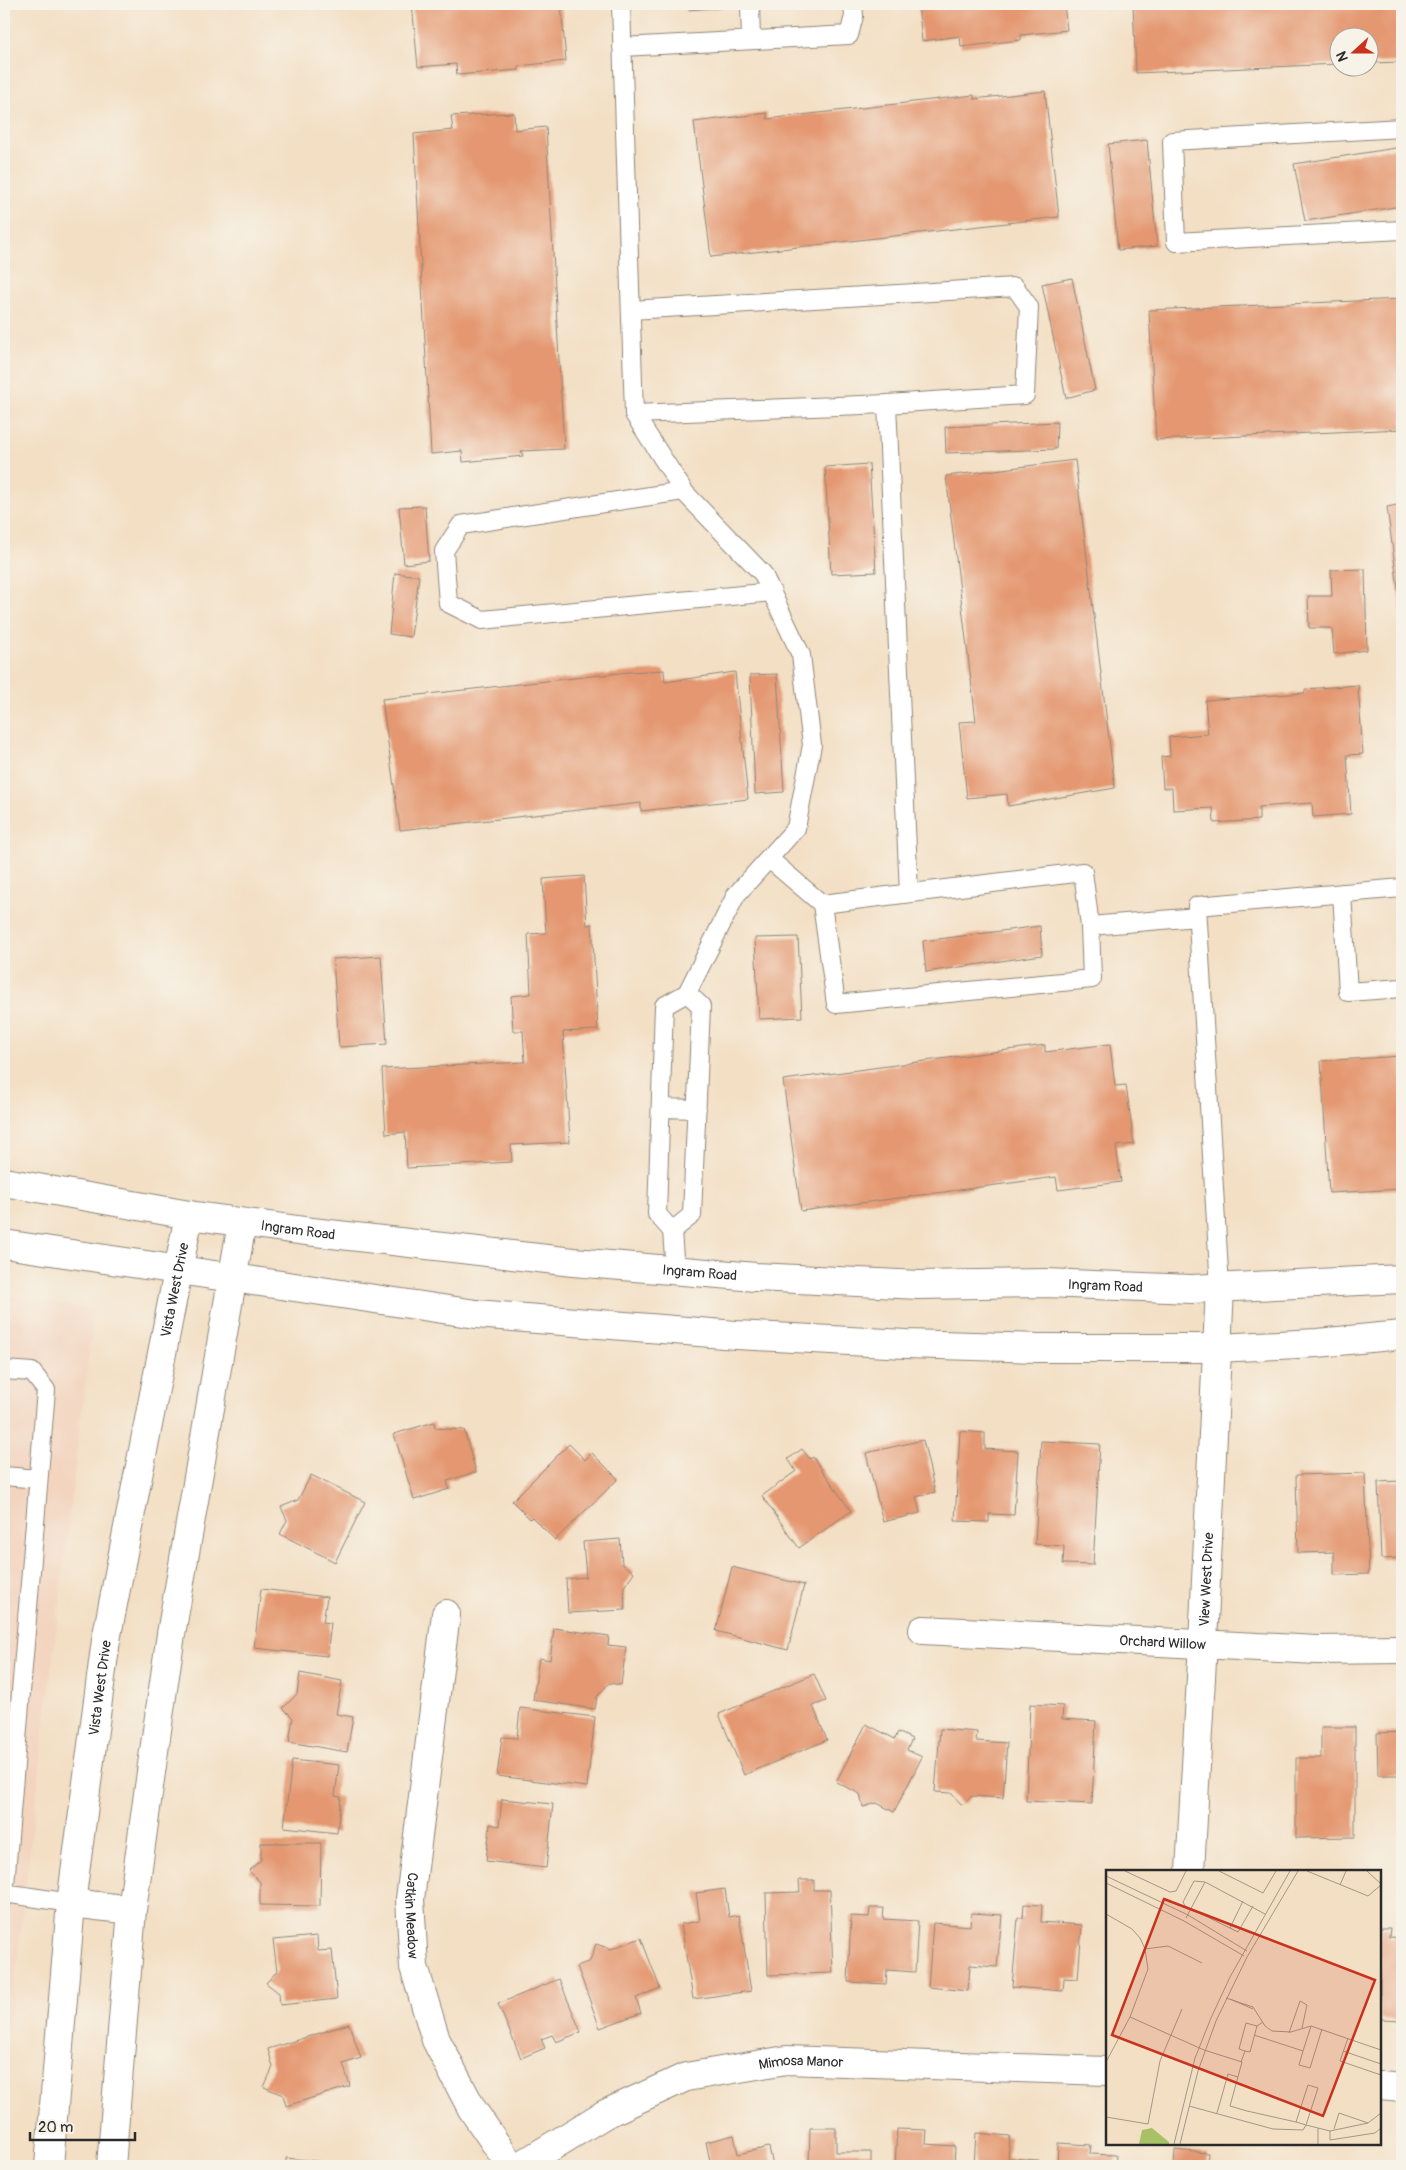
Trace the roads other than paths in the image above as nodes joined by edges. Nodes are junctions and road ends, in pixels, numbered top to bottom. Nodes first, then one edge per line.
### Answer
1 (621, 4) edge
2 (750, 4) edge
3 (853, 4) edge
4 (751, 40) junction
5 (622, 47) junction
6 (1402, 128) edge
7 (1402, 230) edge
8 (631, 310) junction
9 (887, 404) junction
10 (634, 414) junction
11 (683, 491) junction
12 (772, 592) junction
13 (768, 858) junction
14 (1402, 888) edge
15 (909, 893) junction
16 (1342, 893) junction
17 (822, 904) junction
18 (1197, 917) junction
19 (1090, 926) junction
20 (1402, 988) edge
21 (687, 993) junction
22 (661, 1108) junction
23 (697, 1109) junction
24 (4, 1182) edge
25 (189, 1215) junction
26 (242, 1223) junction
27 (672, 1231) junction
28 (4, 1244) edge
29 (675, 1271) junction
30 (179, 1272) junction
31 (233, 1279) junction
32 (1402, 1279) edge
33 (1220, 1288) junction
34 (1402, 1335) edge
35 (1217, 1348) junction
36 (4, 1370) edge
37 (4, 1476) edge
38 (38, 1479) junction
39 (446, 1614) dead end
40 (923, 1630) dead end
41 (1203, 1643) junction
42 (1402, 1649) edge
43 (1190, 1870) edge
44 (4, 1893) edge
45 (4, 1897) edge
46 (71, 1903) junction
47 (132, 1910) junction
48 (1106, 2071) edge
49 (1381, 2086) edge
50 (1402, 2088) edge
51 (49, 2166) edge
52 (111, 2166) edge
53 (511, 2166) edge
54 (520, 2166) edge

1 - 5 lane
2 - 4 lane
3 - 4 lane
4 - 5 lane
5 - 8 lane
6 - 7 lane
8 - 9 lane
8 - 10 lane
9 - 10 lane
9 - 15 lane
10 - 11 lane
11 - 12 lane
11 - 12 lane
12 - 13 lane
13 - 17 lane
13 - 21 lane
14 - 16 lane
15 - 17 lane
15 - 19 lane
16 - 18 lane
16 - 20 lane
17 - 19 lane
18 - 19 lane
18 - 33 lane
21 - 22 lane
21 - 23 lane
22 - 23 lane
22 - 27 lane
23 - 27 lane
24 - 25 street, Ingram Road
25 - 26 street, Ingram Road
25 - 30 street, Vista West Drive
26 - 29 street, Ingram Road
26 - 31 street
27 - 29 lane
28 - 30 street
29 - 33 street, Ingram Road
30 - 31 street
30 - 46 street, Vista West Drive
31 - 35 street
31 - 47 street
32 - 33 street, Ingram Road
33 - 35 street, View West Drive
34 - 35 street
35 - 41 street, View West Drive
36 - 38 lane
37 - 38 lane
38 - 44 lane
39 - 53 street, Catkin Meadow
40 - 41 street, Orchard Willow
41 - 42 street, Orchard Willow
41 - 43 street, View West Drive
44 - 45 lane
44 - 46 lane
46 - 47 street
46 - 51 street, Vista West Drive
47 - 52 street
48 - 54 street, Mimosa Manor
49 - 50 street

